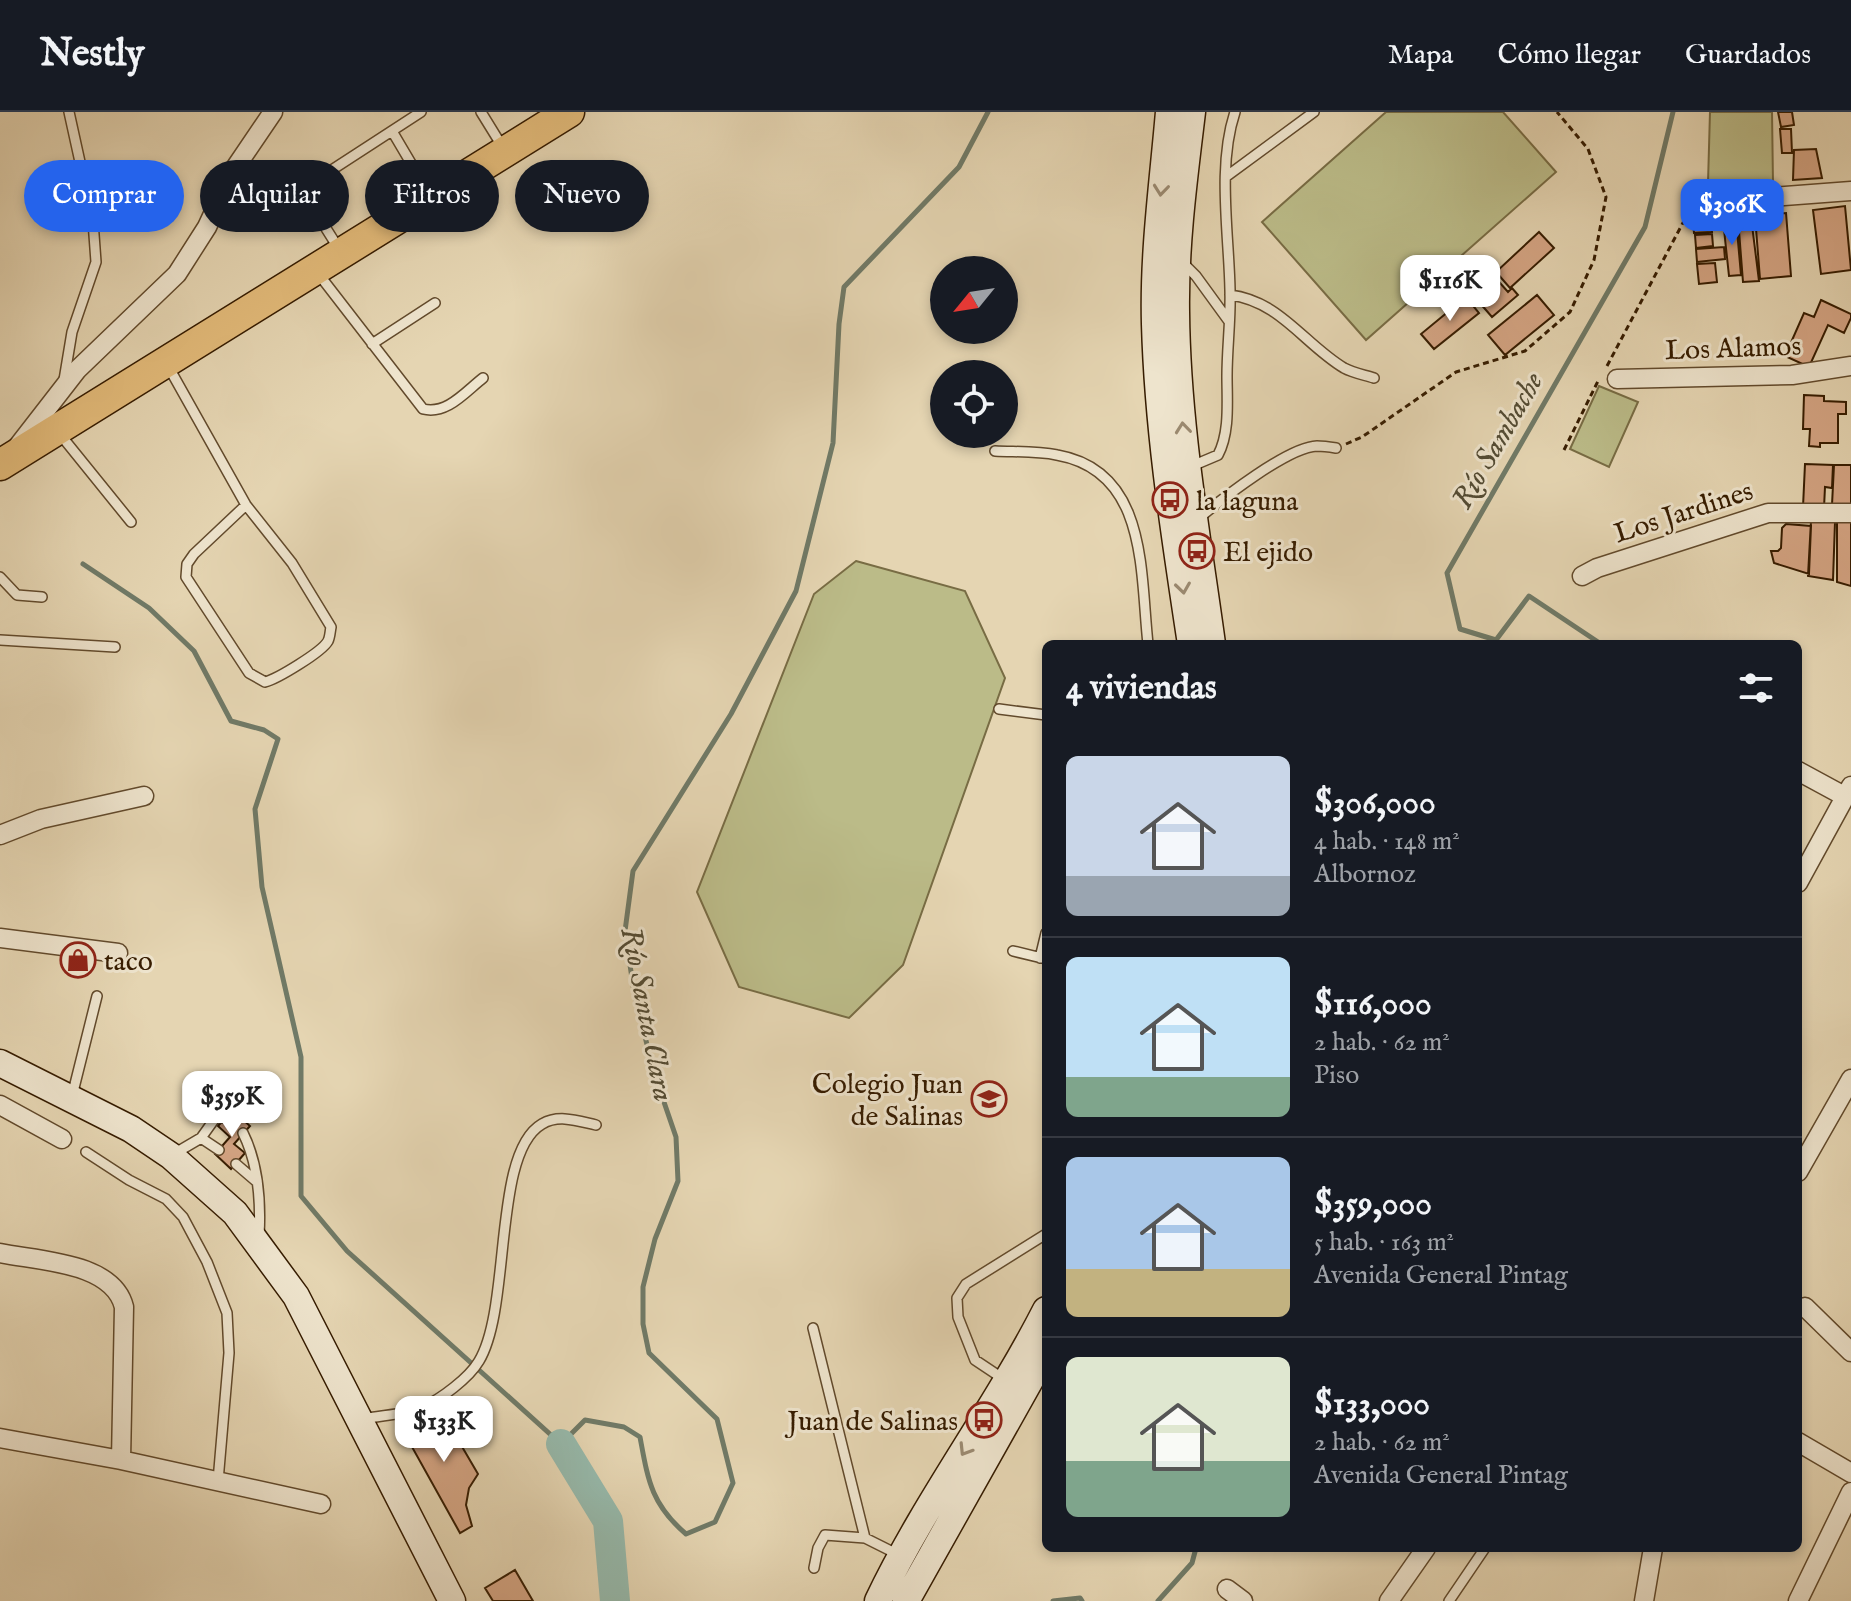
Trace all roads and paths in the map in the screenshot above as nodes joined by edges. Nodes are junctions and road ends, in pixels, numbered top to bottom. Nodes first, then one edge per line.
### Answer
1 (69, 112) edge
2 (273, 112) edge
3 (421, 112) edge
4 (481, 112) edge
5 (569, 112) edge
6 (1169, 112) edge
7 (1192, 112) edge
8 (1235, 112) edge
9 (1314, 112) edge
10 (1557, 112) edge
11 (542, 121) edge
12 (392, 131) junction
13 (506, 152) junction
14 (409, 160) edge
15 (493, 160) edge
16 (1227, 176) junction
17 (1851, 191) edge
18 (1693, 203) joint
19 (376, 232) edge
20 (341, 253) junction
21 (1178, 258) junction
22 (315, 270) junction
23 (1230, 295) junction
24 (435, 303) dead end
25 (1228, 320) junction
26 (372, 344) junction
27 (166, 364) junction
28 (1851, 366) edge
29 (483, 378) dead end
30 (1374, 378) dead end
31 (1617, 379) dead end
32 (63, 387) junction
33 (57, 431) junction
34 (1336, 448) joint
35 (1564, 450) dead end
36 (995, 451) dead end
37 (4, 463) edge
38 (1176, 468) junction
39 (246, 505) junction
40 (1851, 513) edge
41 (131, 522) dead end
42 (1193, 523) junction
43 (1582, 576) dead end
44 (0, 577) edge
45 (42, 597) dead end
46 (0, 640) edge
47 (1148, 640) edge
48 (1191, 640) edge
49 (1211, 640) edge
50 (115, 647) dead end
51 (999, 709) dead end
52 (1042, 714) edge
53 (1802, 773) edge
54 (1849, 791) edge
55 (144, 796) dead end
56 (0, 835) edge
57 (1802, 876) edge
58 (0, 938) edge
59 (1013, 951) dead end
60 (118, 953) dead end
61 (1042, 959) edge
62 (97, 996) dead end
63 (0, 1063) edge
64 (1851, 1079) edge
65 (71, 1099) junction
66 (0, 1105) edge
67 (225, 1118) dead end
68 (596, 1125) dead end
69 (243, 1133) dead end
70 (201, 1138) junction
71 (62, 1139) dead end
72 (219, 1150) dead end
73 (86, 1152) dead end
74 (171, 1156) junction
75 (236, 1164) dead end
76 (1802, 1165) edge
77 (257, 1182) junction
78 (1042, 1236) edge
79 (259, 1243) junction
80 (0, 1253) edge
81 (1805, 1307) dead end
82 (1042, 1317) edge
83 (813, 1328) dead end
84 (1851, 1352) edge
85 (1042, 1358) edge
86 (1006, 1381) junction
87 (360, 1420) junction
88 (0, 1438) edge
89 (1802, 1444) edge
90 (121, 1460) junction
91 (1851, 1473) edge
92 (218, 1481) junction
93 (1851, 1492) edge
94 (321, 1504) dead end
95 (865, 1538) junction
96 (1423, 1552) edge
97 (1482, 1552) edge
98 (1652, 1552) edge
99 (911, 1562) junction
100 (814, 1568) dead end
101 (1227, 1589) dead end
102 (452, 1601) edge
103 (878, 1601) edge
104 (906, 1601) edge
105 (1243, 1601) edge
106 (1389, 1601) edge
107 (1449, 1601) edge
108 (1644, 1601) edge
109 (1798, 1601) edge

1 - 32 lane
2 - 32 street
3 - 12 lane
4 - 13 lane
5 - 11 highway
6 -> 38 main road
7 - 21 main road
8 - 16 lane
9 - 16 lane
10 - 34 path
11 - 13 highway
12 - 14 lane
12 - 20 lane
13 - 15 highway
16 - 23 lane
17 - 18 street
18 - 35 path
19 - 20 highway
20 - 22 highway
21 - 25 lane
38 -> 21 main road
22 - 26 lane
22 - 27 highway
23 - 25 lane
23 - 30 lane
24 - 26 lane
25 - 38 lane
26 - 29 lane
27 - 33 highway
27 - 39 lane
28 - 31 street, Los Alamos
32 - 37 street
33 - 37 highway
33 - 41 lane
34 - 42 lane
36 - 47 lane
38 - 42 main road
38 -> 48 main road
39 - 39 lane
40 - 43 street, Los Jardines
42 - 49 main road
44 - 45 lane
46 - 50 lane
51 - 52 lane
53 - 54 street
54 - 57 street
55 - 56 street
58 - 60 street
59 - 61 lane
62 - 65 lane
63 - 65 main road
64 - 76 street
65 - 74 main road
66 - 71 street
67 - 70 lane
68 - 87 lane
69 - 77 lane
70 - 72 lane
70 - 74 lane
73 - 92 lane
74 - 79 main road
75 - 77 lane
77 - 79 lane
78 - 86 lane
79 - 87 main road
80 - 90 street
81 - 84 street
82 - 86 main road
83 - 95 lane
85 - 99 main road
86 -> 99 main road
87 - 102 main road
88 - 90 street
89 - 91 street
90 - 92 street
92 - 94 street
93 - 109 street
95 - 99 lane
95 - 100 lane
96 - 106 street
97 - 107 lane
98 - 108 street
99 - 103 main road
99 - 104 main road
101 - 105 street

